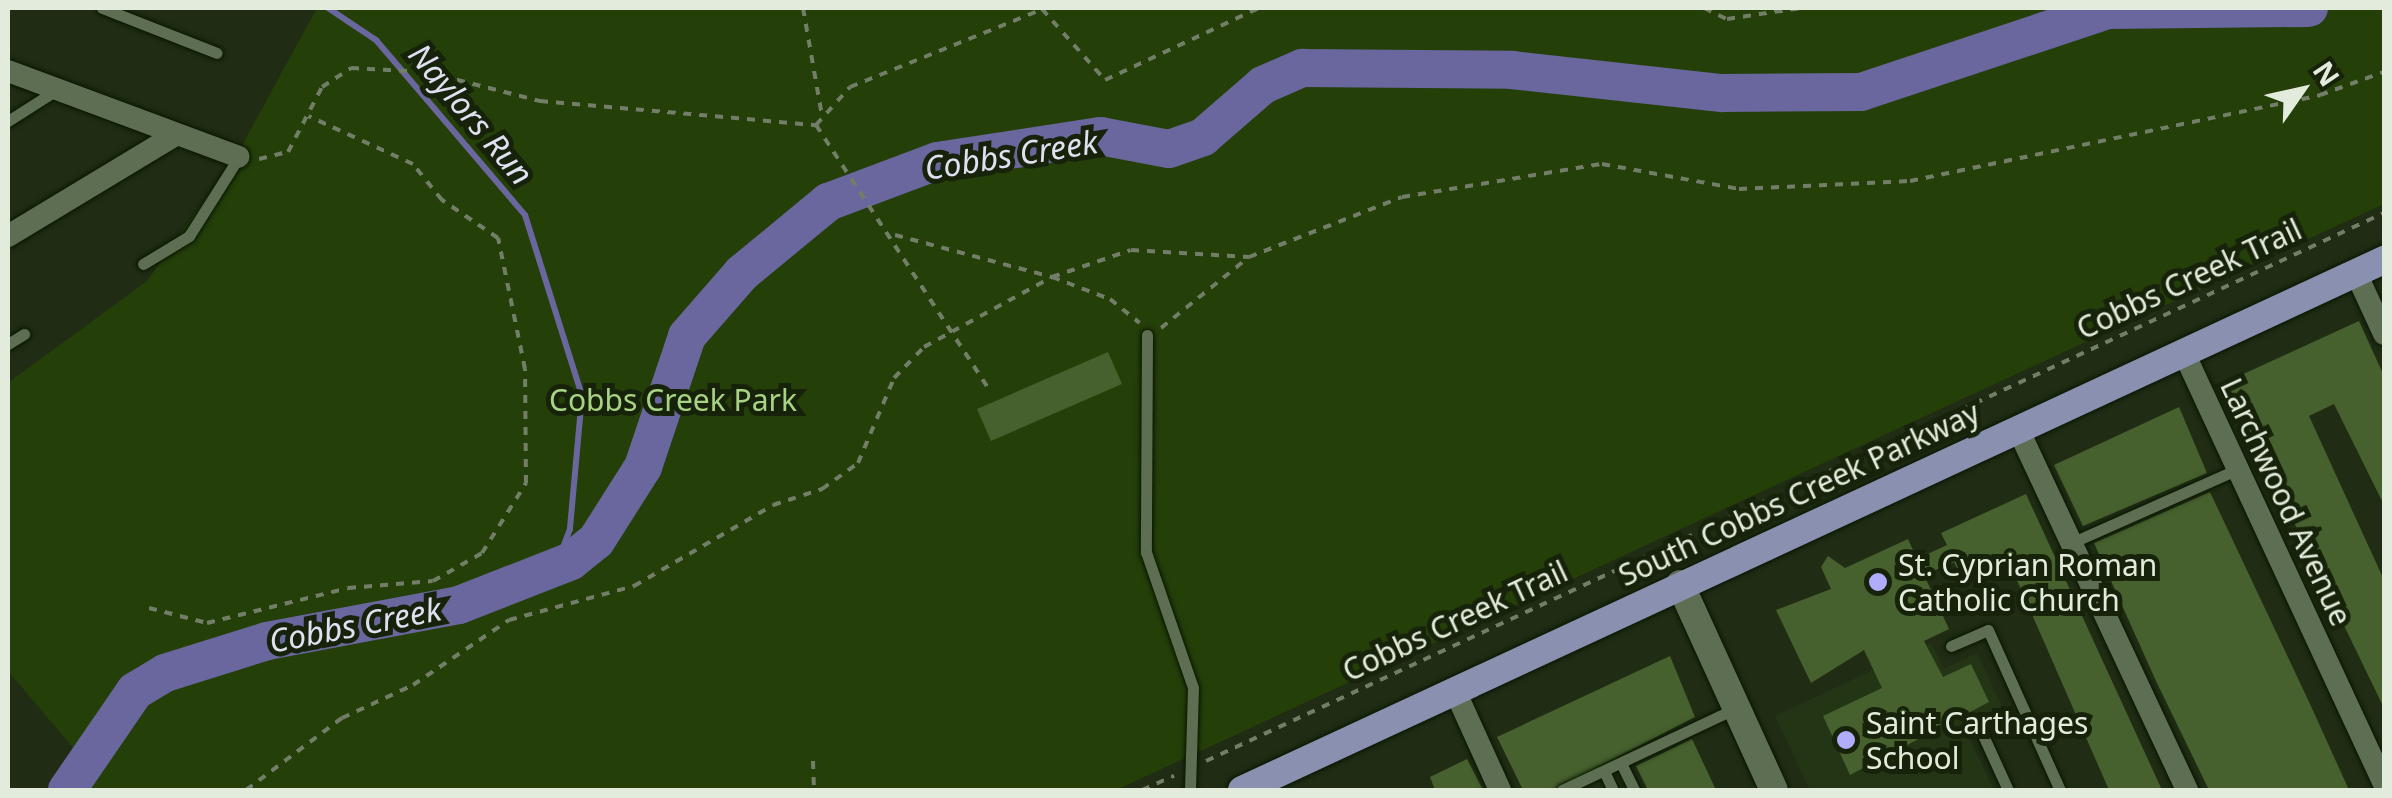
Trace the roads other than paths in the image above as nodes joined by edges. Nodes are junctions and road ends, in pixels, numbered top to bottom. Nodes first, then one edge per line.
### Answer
1 (102, 8) edge
2 (217, 53) dead end
3 (8, 71) edge
4 (57, 90) junction
5 (8, 120) edge
6 (174, 136) junction
7 (239, 157) joint
8 (8, 236) edge
9 (2384, 260) edge
10 (142, 264) dead end
11 (2356, 274) junction
12 (24, 334) dead end
13 (2384, 334) edge
14 (1147, 335) road end
15 (8, 344) edge
16 (2184, 353) junction
17 (2018, 429) junction
18 (2238, 469) junction
19 (2071, 543) junction
20 (1680, 584) junction
21 (1952, 646) dead end
22 (1456, 693) junction
23 (1735, 709) junction
24 (1982, 733) dead end
25 (1621, 762) junction
26 (1604, 770) junction
27 (2384, 784) edge
28 (1190, 790) edge
29 (1242, 790) edge
30 (1500, 790) edge
31 (1562, 790) edge
32 (1613, 790) edge
33 (1634, 790) edge
34 (1774, 790) edge
35 (2008, 790) edge
36 (2060, 790) edge
37 (2187, 790) edge

1 - 2 lane
3 - 4 street
4 - 5 lane
4 - 6 street
6 - 7 street
6 - 8 street
7 - 10 lane
9 - 11 main road, South Cobbs Creek Parkway
11 - 13 street
11 - 16 main road, South Cobbs Creek Parkway
12 - 15 lane
14 - 28 lane
16 - 17 main road, South Cobbs Creek Parkway
16 - 18 street, Larchwood Avenue
17 - 19 street
17 - 20 main road, South Cobbs Creek Parkway
18 - 19 lane
18 - 27 street, Larchwood Avenue
19 - 37 street
20 - 22 main road, South Cobbs Creek Parkway
20 - 23 street
21 - 36 lane
22 - 29 main road, South Cobbs Creek Parkway
22 - 30 street
23 - 25 lane
23 - 34 street
24 - 35 lane
25 - 26 lane
25 - 33 lane
26 - 31 lane
26 - 32 lane

